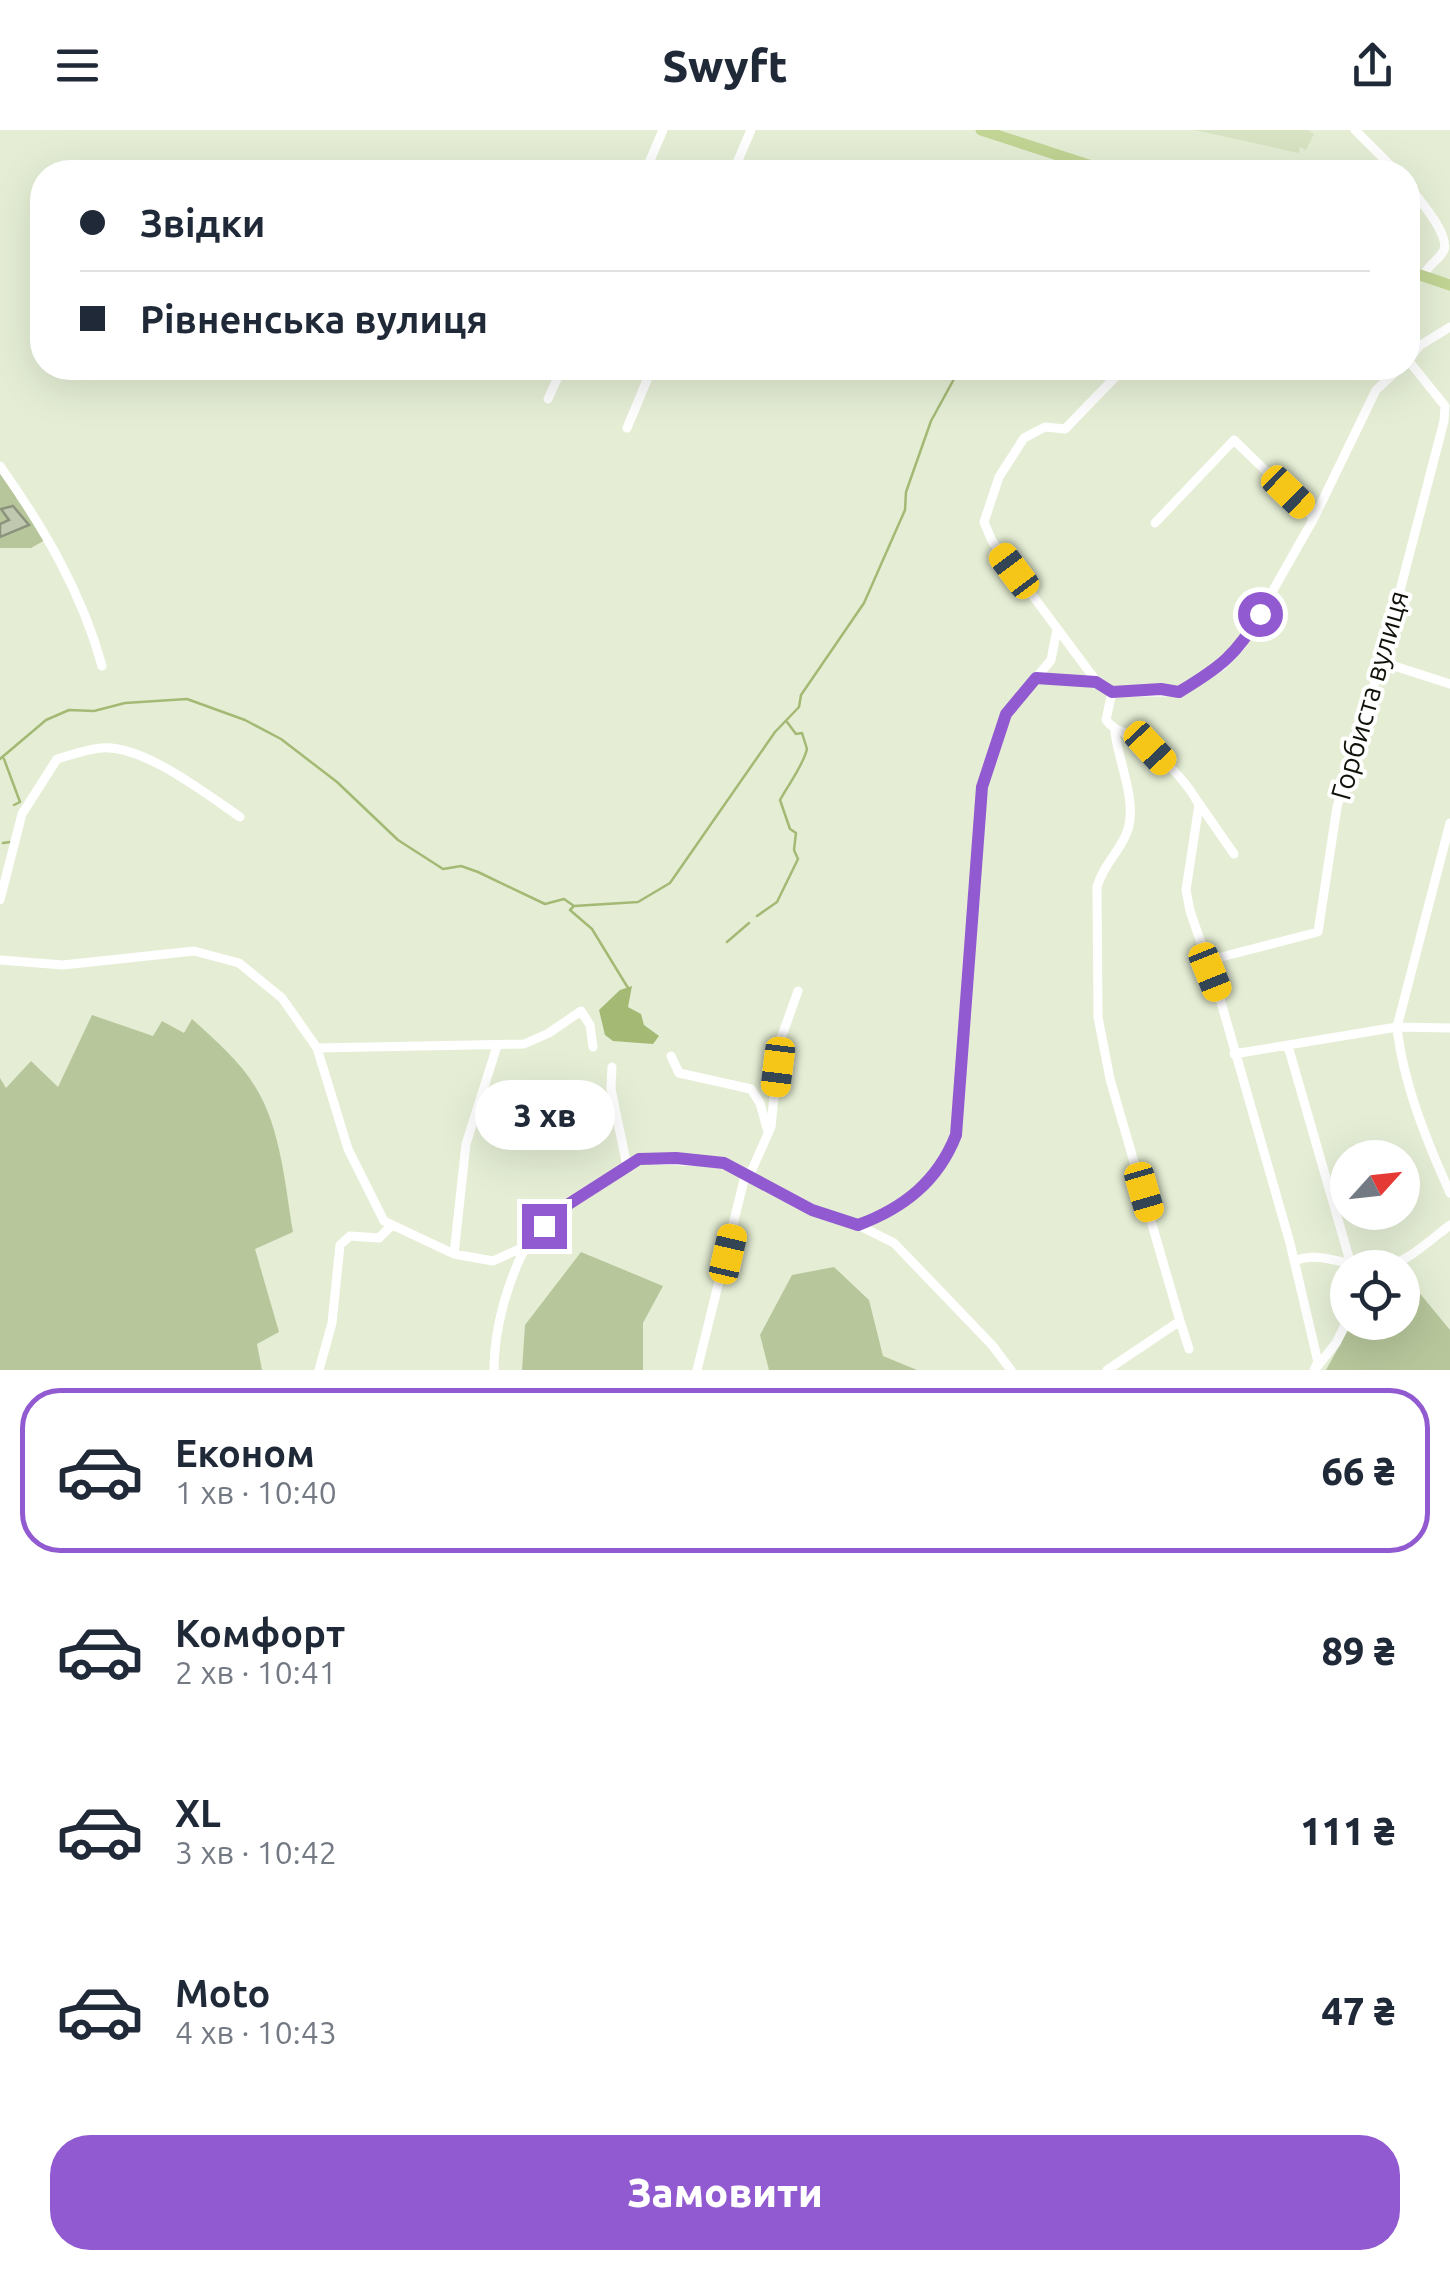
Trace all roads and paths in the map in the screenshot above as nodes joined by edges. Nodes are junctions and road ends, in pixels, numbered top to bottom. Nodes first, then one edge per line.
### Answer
1 (663, 130) edge
2 (751, 130) edge
3 (981, 130) edge
4 (1355, 130) edge
5 (649, 160) edge
6 (738, 160) edge
7 (1073, 160) edge
8 (1385, 160) edge
9 (1420, 200) edge
10 (1420, 275) edge
11 (1423, 276) junction
12 (1450, 285) edge
13 (1450, 327) edge
14 (1420, 345) edge
15 (1420, 375) edge
16 (557, 380) edge
17 (647, 380) edge
18 (1112, 380) edge
19 (1387, 380) edge
20 (548, 399) dead end
21 (1447, 413) edge
22 (627, 428) dead end
23 (0, 466) edge
24 (1314, 518) junction
25 (1155, 523) dead end
26 (1057, 630) junction
27 (1384, 652) junction
28 (102, 666) dead end
29 (1036, 678) junction
30 (1096, 682) junction
31 (1450, 684) edge
32 (1112, 692) junction
33 (1114, 732) junction
34 (1197, 800) junction
35 (240, 817) dead end
36 (1450, 822) edge
37 (1234, 854) dead end
38 (0, 900) edge
39 (0, 960) edge
40 (1206, 961) junction
41 (798, 991) dead end
42 (1397, 1027) junction
43 (1450, 1028) edge
44 (497, 1046) junction
45 (1288, 1046) junction
46 (593, 1047) dead end
47 (318, 1048) junction
48 (1234, 1054) junction
49 (672, 1056) dead end
50 (612, 1068) dead end
51 (768, 1135) junction
52 (627, 1166) junction
53 (748, 1173) junction
54 (1450, 1194) edge
55 (392, 1225) junction
56 (858, 1225) junction
57 (1450, 1225) edge
58 (526, 1246) junction
59 (1347, 1250) edge
60 (1415, 1250) edge
61 (454, 1254) junction
62 (1330, 1259) edge
63 (1294, 1261) junction
64 (1180, 1321) junction
65 (1338, 1340) edge
66 (1189, 1349) dead end
67 (1315, 1369) edge
68 (319, 1370) edge
69 (494, 1370) edge
70 (697, 1370) edge
71 (1011, 1370) edge
72 (1107, 1370) edge

1 - 5 street
2 - 6 street
3 - 7 main road
4 - 8 street
9 - 11 street
10 - 11 main road
11 - 12 main road
13 - 14 street
15 - 21 street, Горбиста вулиця
16 - 20 street
17 - 22 street
18 - 26 street
19 - 24 street
21 - 27 street, Горбиста вулиця
23 - 28 street
24 - 25 street
24 - 32 street
26 - 29 street
26 - 30 street
27 - 31 street
27 - 40 street, Горбиста вулиця
29 - 30 street
29 - 56 street
30 - 32 street
32 - 33 street
33 - 34 street
33 - 64 street
34 - 37 street
34 - 40 street
35 - 38 street
36 - 42 street
39 - 47 street
40 - 48 street
41 - 51 street
42 - 43 street
42 - 45 street
42 - 54 street
44 - 46 street
44 - 47 street
44 - 61 street
45 - 48 street
45 - 59 street
47 - 55 street
48 - 63 street
49 - 51 street
50 - 52 street
51 - 53 street
52 - 53 street
52 - 58 street
53 - 56 street
53 - 70 street
55 - 61 street
55 - 68 street
56 - 71 street
57 - 60 street
58 - 61 street
58 - 69 street
62 - 63 street
63 - 67 street
64 - 66 street
64 - 72 street
65 - 67 street

